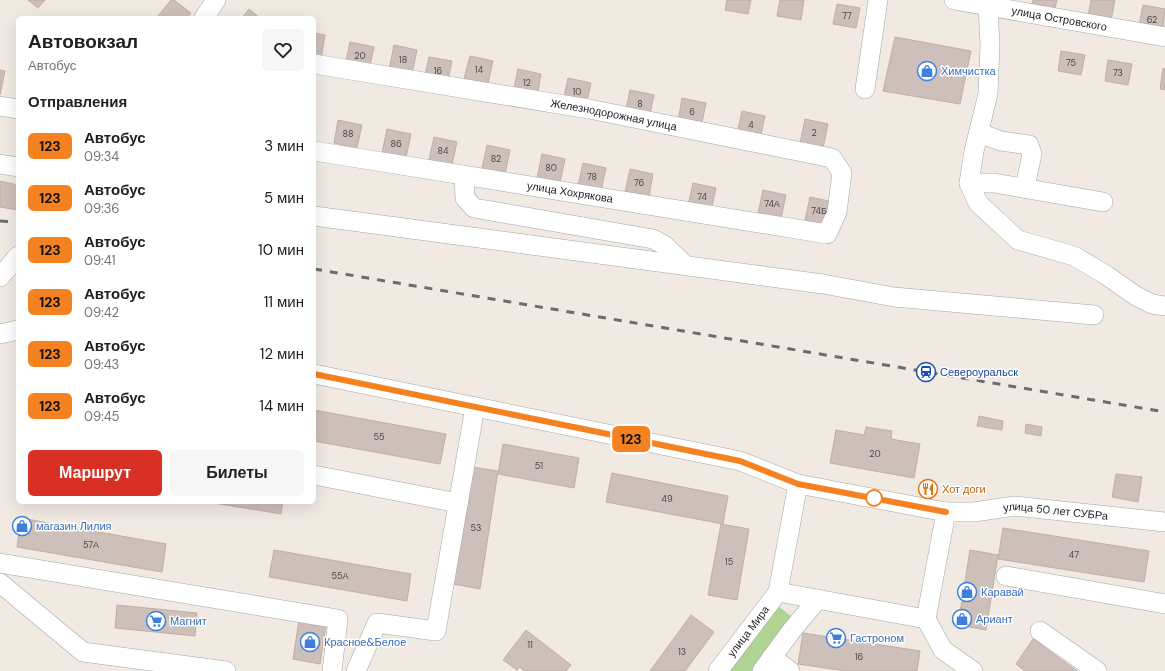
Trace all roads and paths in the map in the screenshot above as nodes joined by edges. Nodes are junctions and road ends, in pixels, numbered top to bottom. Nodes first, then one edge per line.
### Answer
1 (216, 0) edge
2 (878, 0) edge
3 (972, 2) edge
4 (205, 16) edge
5 (1165, 37) edge
6 (316, 64) edge
7 (865, 89) dead end
8 (0, 106) edge
9 (16, 109) edge
10 (978, 134) junction
11 (316, 151) edge
12 (0, 164) edge
13 (16, 167) edge
14 (464, 175) junction
15 (969, 183) junction
16 (1025, 188) junction
17 (1103, 202) dead end
18 (316, 216) edge
19 (826, 234) joint
20 (16, 258) edge
21 (685, 265) junction
22 (0, 277) edge
23 (1159, 305) edge
24 (1094, 315) dead end
25 (16, 330) edge
26 (0, 334) edge
27 (316, 374) edge
28 (475, 407) junction
29 (316, 475) edge
30 (798, 484) junction
31 (458, 503) junction
32 (946, 512) junction
33 (1165, 522) edge
34 (0, 563) edge
35 (1006, 576) dead end
36 (0, 583) edge
37 (778, 592) junction
38 (818, 599) junction
39 (1165, 604) edge
40 (926, 619) junction
41 (1040, 631) dead end
42 (767, 664) edge
43 (960, 667) edge
44 (226, 671) edge
45 (332, 671) edge
46 (356, 671) edge
47 (718, 671) edge
48 (790, 671) edge
49 (1097, 671) edge

1 - 4 street
2 - 7 street
3 - 5 street, улица Островского
3 - 10 street
6 - 19 street, Железнодорожная улица
8 - 9 street
10 - 15 street
10 - 16 street
11 - 14 street, улица Хохрякова
12 - 13 street
14 - 19 street, улица Хохрякова
14 - 21 street
15 - 16 street
15 - 23 street
16 - 17 street
18 - 21 street
20 - 22 street
21 - 24 street
25 - 26 street
27 - 28 street
28 - 30 street
28 - 31 street
29 - 31 street
30 - 32 street, улица 50 лет СУБРа
30 - 37 street
31 - 46 street
32 - 33 street, улица 50 лет СУБРа
32 - 40 street
34 - 45 street
35 - 39 street
36 - 44 street
37 - 38 street
37 - 47 street, улица Мира
38 - 40 street
38 - 42 street
40 - 43 street
41 - 49 street
42 - 48 street

